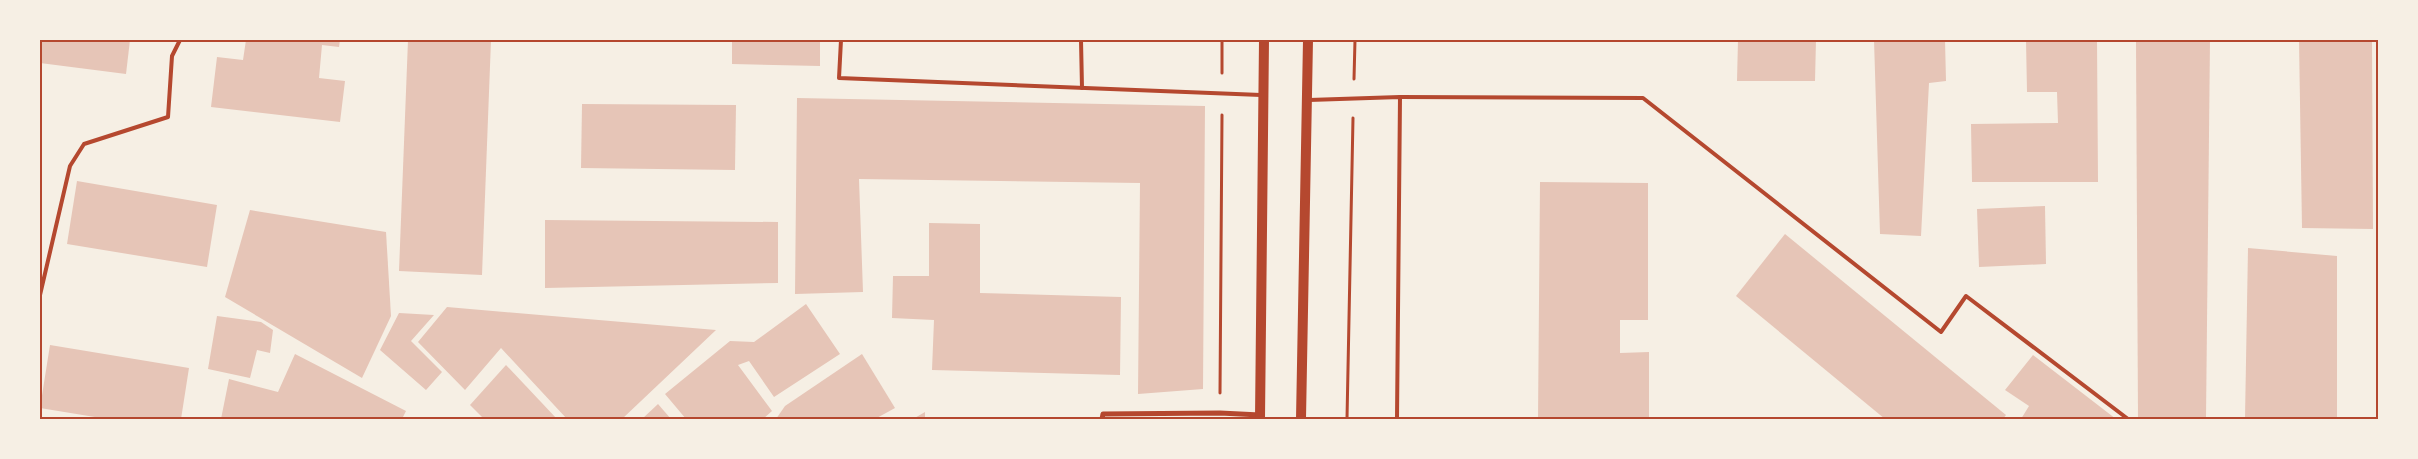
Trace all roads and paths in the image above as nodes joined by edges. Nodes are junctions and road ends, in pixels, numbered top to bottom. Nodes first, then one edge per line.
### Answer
1 (180, 40) edge
2 (841, 40) edge
3 (1081, 40) edge
4 (1222, 40) edge
5 (1264, 40) edge
6 (1308, 40) edge
7 (1355, 40) edge
8 (1082, 88) junction
9 (1222, 94) junction
10 (1263, 95) junction
11 (1400, 97) junction
12 (1354, 99) junction
13 (1307, 100) junction
14 (40, 295) edge
15 (1220, 413) junction
16 (1260, 417) edge
17 (1102, 419) edge
18 (1301, 419) edge
19 (1347, 419) edge
20 (1397, 419) edge
21 (2128, 419) edge

1 - 14 lane
2 - 8 lane
3 - 8 lane
4 - 9 path
5 - 10 main road
6 - 13 main road
7 - 12 path
8 - 9 lane
9 - 10 lane
9 - 15 path
10 - 16 main road
11 - 12 lane
11 - 20 lane
11 - 21 lane
12 - 13 lane
12 - 19 path
13 - 18 main road
15 - 16 street
15 - 17 street

